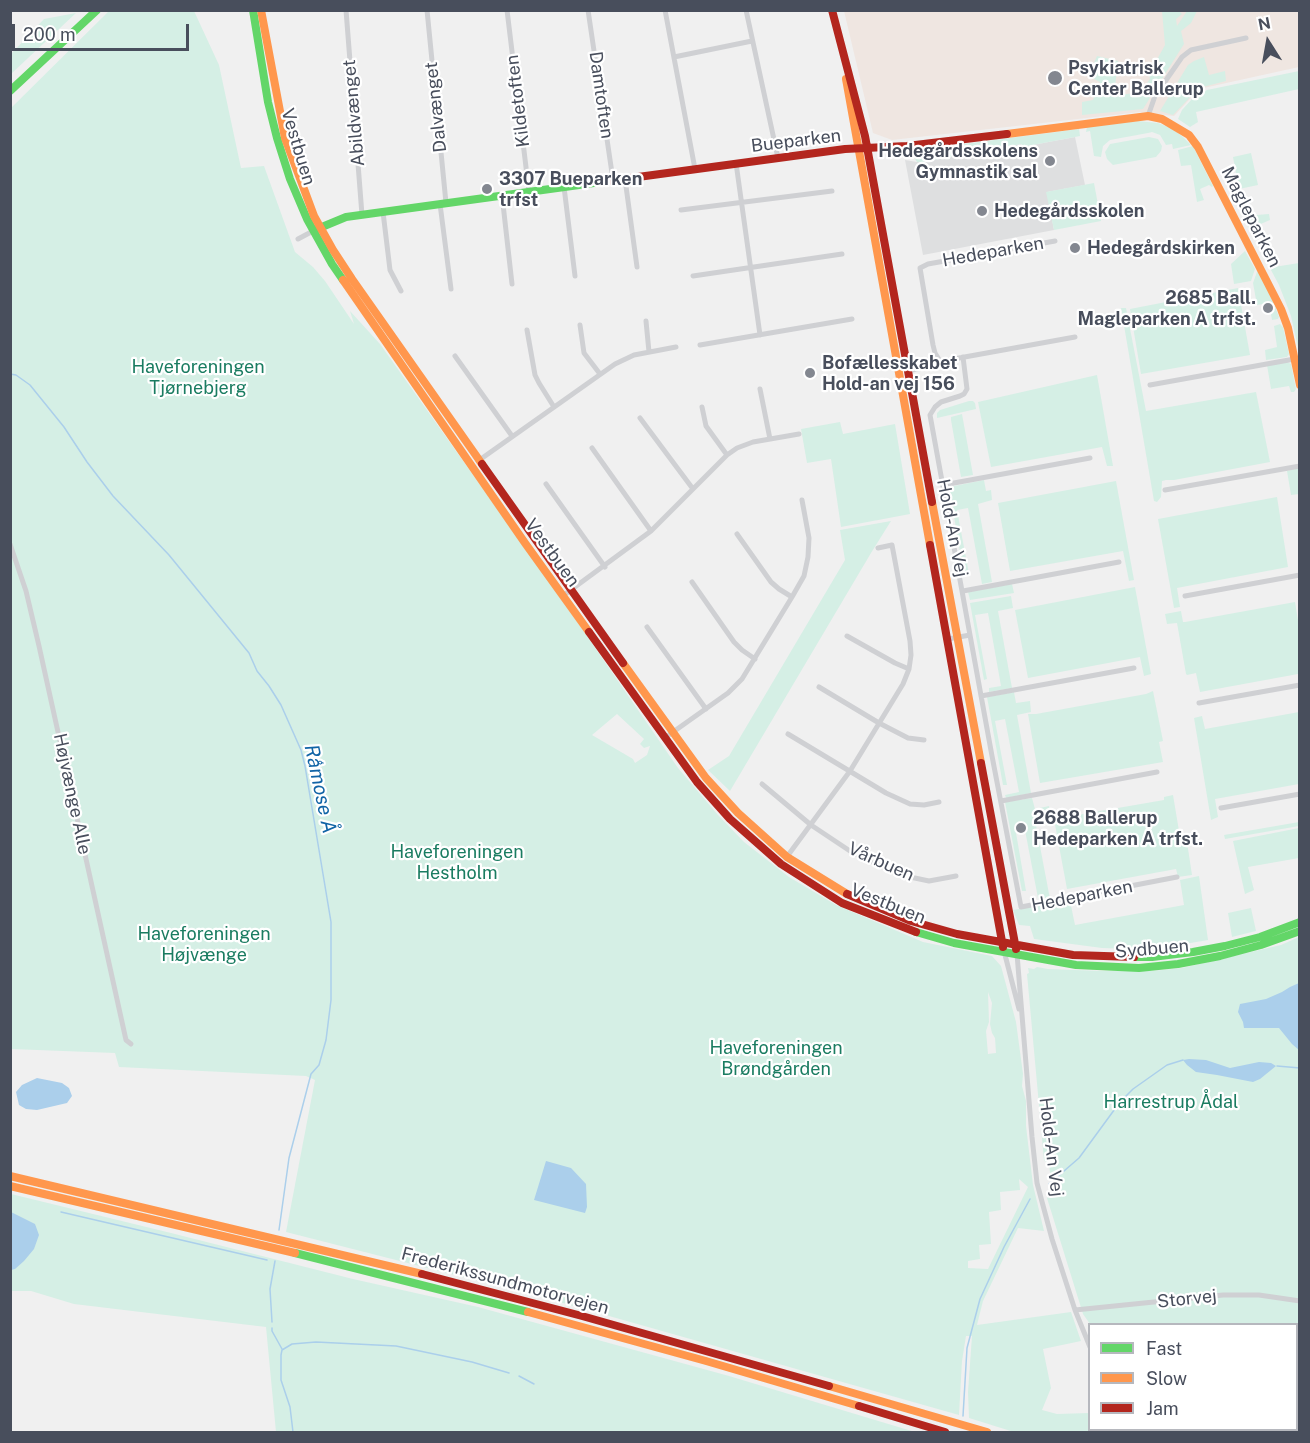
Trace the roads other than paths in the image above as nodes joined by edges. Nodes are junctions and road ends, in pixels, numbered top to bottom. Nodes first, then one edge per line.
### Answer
1 (97, 10) edge
2 (253, 10) edge
3 (261, 10) edge
4 (346, 10) edge
5 (427, 10) edge
6 (507, 10) edge
7 (588, 10) edge
8 (665, 10) edge
9 (746, 10) edge
10 (832, 10) edge
11 (1246, 38) dead end
12 (752, 41) junction
13 (674, 57) junction
14 (10, 91) edge
15 (1148, 116) junction
16 (864, 149) junction
17 (778, 158) junction
18 (736, 163) junction
19 (695, 169) junction
20 (625, 179) junction
21 (613, 180) junction
22 (564, 187) junction
23 (832, 190) dead end
24 (530, 192) junction
25 (502, 195) junction
26 (741, 202) junction
27 (443, 204) junction
28 (681, 210) dead end
29 (383, 212) junction
30 (362, 214) junction
31 (316, 229) junction
32 (298, 239) dead end
33 (1055, 241) dead end
34 (842, 254) dead end
35 (637, 267) dead end
36 (750, 267) junction
37 (575, 276) dead end
38 (693, 276) dead end
39 (512, 284) dead end
40 (451, 289) dead end
41 (401, 291) dead end
42 (852, 318) dead end
43 (646, 321) dead end
44 (580, 325) dead end
45 (527, 330) dead end
46 (760, 335) junction
47 (1074, 337) dead end
48 (700, 345) dead end
49 (676, 347) dead end
50 (649, 352) junction
51 (455, 356) dead end
52 (963, 357) junction
53 (1297, 359) edge
54 (940, 361) junction
55 (908, 367) junction
56 (899, 369) junction
57 (600, 374) junction
58 (1150, 385) dead end
59 (1299, 385) edge
60 (760, 389) dead end
61 (554, 407) junction
62 (702, 407) dead end
63 (639, 418) dead end
64 (799, 434) dead end
65 (512, 436) junction
66 (770, 439) junction
67 (592, 448) dead end
68 (727, 454) junction
69 (1090, 458) dead end
70 (480, 459) junction
71 (472, 465) junction
72 (1299, 466) edge
73 (546, 484) dead end
74 (943, 485) junction
75 (693, 489) junction
76 (1165, 490) dead end
77 (802, 500) dead end
78 (651, 531) junction
79 (738, 534) dead end
80 (10, 544) edge
81 (878, 548) dead end
82 (1119, 562) dead end
83 (604, 567) junction
84 (1299, 575) edge
85 (692, 582) dead end
86 (571, 590) junction
87 (963, 591) junction
88 (564, 595) junction
89 (1185, 596) dead end
90 (792, 597) junction
91 (647, 627) dead end
92 (970, 635) junction
93 (847, 636) dead end
94 (958, 637) junction
95 (948, 639) junction
96 (755, 659) junction
97 (1134, 668) dead end
98 (909, 669) junction
99 (1299, 685) edge
100 (819, 687) dead end
101 (981, 696) junction
102 (1199, 703) dead end
103 (706, 710) junction
104 (879, 723) junction
105 (788, 734) dead end
106 (670, 735) junction
107 (924, 740) dead end
108 (850, 771) junction
109 (1157, 772) dead end
110 (762, 784) dead end
111 (1299, 794) edge
112 (1001, 801) junction
113 (939, 802) dead end
114 (1221, 808) dead end
115 (811, 825) junction
116 (787, 857) junction
117 (781, 864) junction
118 (956, 876) dead end
119 (1177, 877) dead end
120 (1299, 922) edge
121 (1299, 931) edge
122 (1002, 942) junction
123 (1016, 945) junction
124 (1004, 951) junction
125 (1017, 954) junction
126 (1022, 1019) junction
127 (131, 1044) dead end
128 (10, 1176) edge
129 (10, 1186) edge
130 (1299, 1301) edge
131 (1075, 1310) junction
132 (1088, 1344) edge
133 (945, 1432) edge
134 (987, 1432) edge

1 - 14 main road
2 - 31 main road, Vestbuen
3 - 31 main road, Vestbuen
4 - 30 street, Abildvænget
5 - 27 street, Dalvænget
6 - 24 street, Kildetoften
7 - 21 street, Damtoften
8 - 13 street
9 - 12 street
10 - 16 main road, Hold-An Vej
11 - 15 street
12 - 13 street
12 - 17 street
13 - 19 street
15 - 16 main road, Magleparken
15 - 53 main road, Magleparken
16 - 17 main road, Bueparken
16 - 55 main road, Hold-An Vej
16 - 56 main road, Hold-An Vej
17 - 18 main road, Bueparken
18 - 19 main road, Bueparken
18 - 26 street, Bueparken
19 - 20 main road, Bueparken
20 - 21 main road, Bueparken
20 - 35 street
21 - 22 main road, Bueparken
22 - 24 main road, Bueparken
22 - 37 street
23 - 26 street
24 - 25 main road, Bueparken
25 - 27 main road, Bueparken
25 - 39 street
26 - 28 street
26 - 36 street, Bueparken
27 - 29 main road, Bueparken
27 - 40 street
29 - 30 main road, Bueparken
29 - 41 street
30 - 31 main road, Bueparken
31 - 32 street
31 - 70 main road, Vestbuen
31 - 71 main road, Vestbuen
33 - 54 street, Hedeparken
34 - 36 street
36 - 38 street
36 - 46 street, Bueparken
42 - 46 street
43 - 50 street
44 - 57 street
45 - 61 street
46 - 48 street
47 - 52 street
49 - 50 street
50 - 57 street
51 - 65 street
52 - 54 street
52 - 74 street, Hedeparken
53 - 58 street
53 - 59 main road, Magleparken
54 - 55 street
55 - 56 street
55 - 94 main road, Hold-An Vej
56 - 95 main road, Hold-An Vej
57 - 61 street
60 - 66 street
61 - 65 street
62 - 68 street
63 - 75 street
64 - 66 street
65 - 70 street
66 - 68 street
67 - 78 street
68 - 75 street
69 - 74 street
70 - 71 street
70 - 86 main road, Vestbuen
71 - 88 main road, Vestbuen
72 - 76 street
73 - 83 street
74 - 87 street, Hedeparken
75 - 78 street
77 - 90 street
78 - 83 street
79 - 90 street
80 - 127 street, Højvænge Alle
81 - 98 street
82 - 87 street
83 - 86 street
84 - 89 street
85 - 96 street
86 - 88 street
86 - 106 main road, Vestbuen
87 - 92 street, Hedeparken
88 - 106 main road, Vestbuen
90 - 96 street
91 - 103 street
92 - 94 street
92 - 101 street, Hedeparken
93 - 98 street
94 - 95 street
94 - 123 main road, Hold-An Vej
95 - 122 main road, Hold-An Vej
96 - 103 street
97 - 101 street
98 - 104 street
99 - 102 street
100 - 104 street
101 - 112 street, Hedeparken
103 - 106 street
104 - 107 street
104 - 108 street
105 - 108 street
106 - 116 main road, Vestbuen
106 - 117 main road, Vestbuen
108 - 113 street
108 - 115 street
109 - 112 street
110 - 115 street, Vårbuen
111 - 114 street
112 - 119 street, Hedeparken
115 - 116 street
115 - 118 street, Vårbuen
116 - 117 street
116 - 122 main road, Vestbuen
117 - 124 main road, Vestbuen
120 - 123 main road, Sydbuen
121 - 125 main road, Sydbuen
122 - 123 main road, Vestbuen
122 - 124 main road, Hold-An Vej
123 - 125 main road, Hold-An Vej
124 - 125 main road, Sydbuen
124 - 126 street, Hold-An Vej
125 - 126 street, Hold-An Vej
126 - 131 street, Hold-An Vej
128 - 134 main road, Frederikssundmotorvejen
129 - 133 main road, Frederikssundmotorvejen
130 - 131 street, Storvej
131 - 132 street, Hold-An Vej

